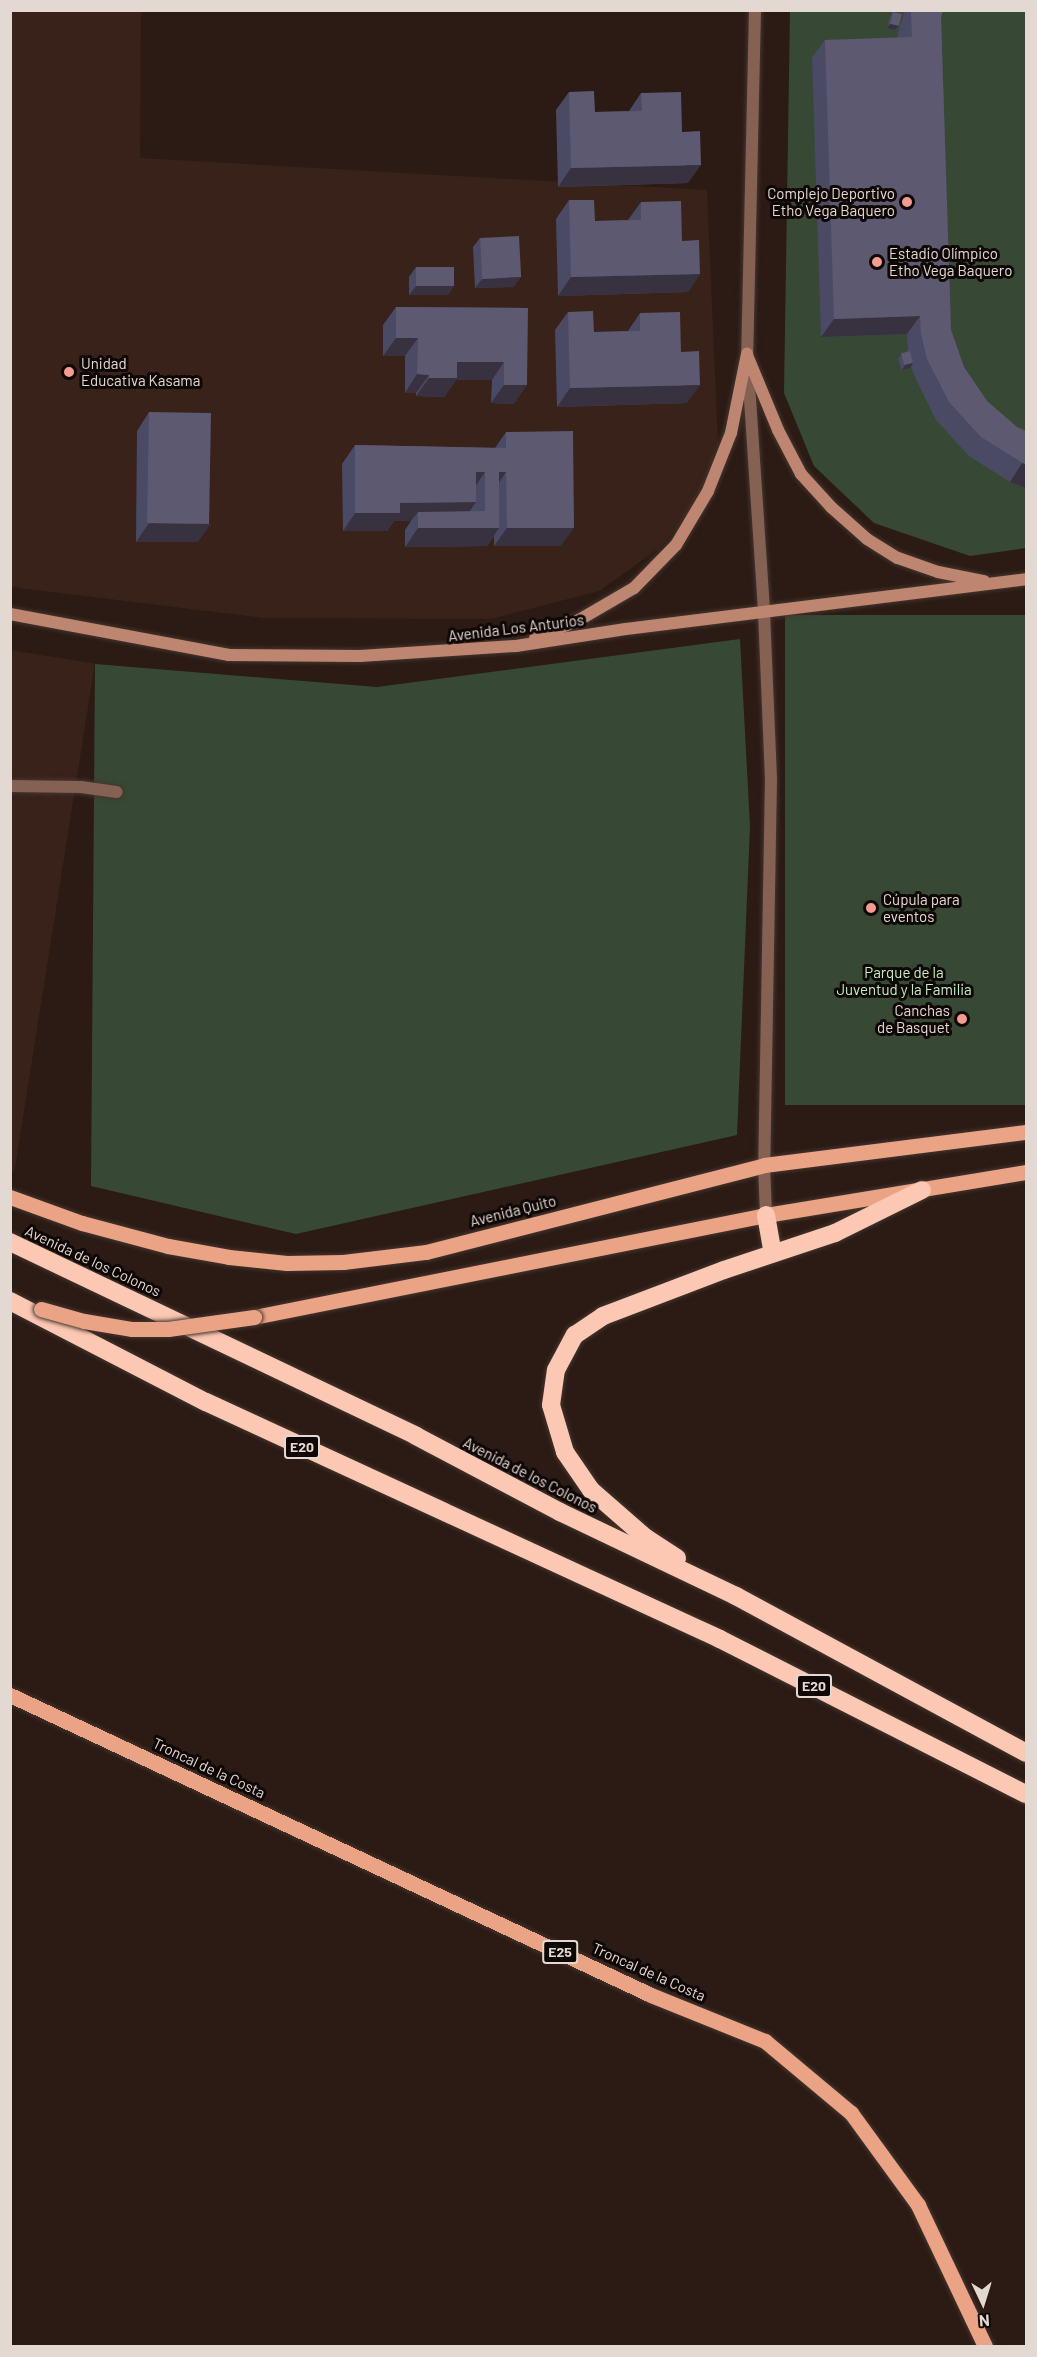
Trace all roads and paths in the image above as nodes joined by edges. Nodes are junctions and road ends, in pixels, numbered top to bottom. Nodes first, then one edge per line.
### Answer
1 (755, 10) edge
2 (747, 354) junction
3 (1026, 579) edge
4 (997, 583) junction
5 (764, 612) junction
6 (10, 614) edge
7 (516, 646) junction
8 (10, 786) edge
9 (117, 792) dead end
10 (1026, 1132) edge
11 (764, 1165) junction
12 (1026, 1172) edge
13 (922, 1190) junction
14 (10, 1197) edge
15 (766, 1215) junction
16 (10, 1242) edge
17 (773, 1253) junction
18 (10, 1299) edge
19 (736, 1596) junction
20 (10, 1695) edge
21 (1026, 1753) edge
22 (1026, 1794) edge
23 (985, 2346) edge

1 - 2 street
2 - 4 street
2 - 5 street
2 - 7 street
3 - 4 street, Avenida Los Anturios
4 - 5 street, Avenida Los Anturios
5 - 7 street, Avenida Los Anturios
5 - 11 street
6 - 7 street, Avenida Los Anturios
8 - 9 street
10 - 11 main road, Avenida Quito
11 - 14 main road, Avenida Quito
11 - 15 street
12 - 13 main road
13 - 15 main road
13 - 17 highway
15 - 17 highway
15 - 18 main road, bridge
16 - 19 highway, Avenida de los Colonos / E20
17 - 19 highway
18 - 22 highway, E20
19 - 21 highway, Avenida de los Colonos / E20
20 - 23 main road, Troncal de la Costa / E25

